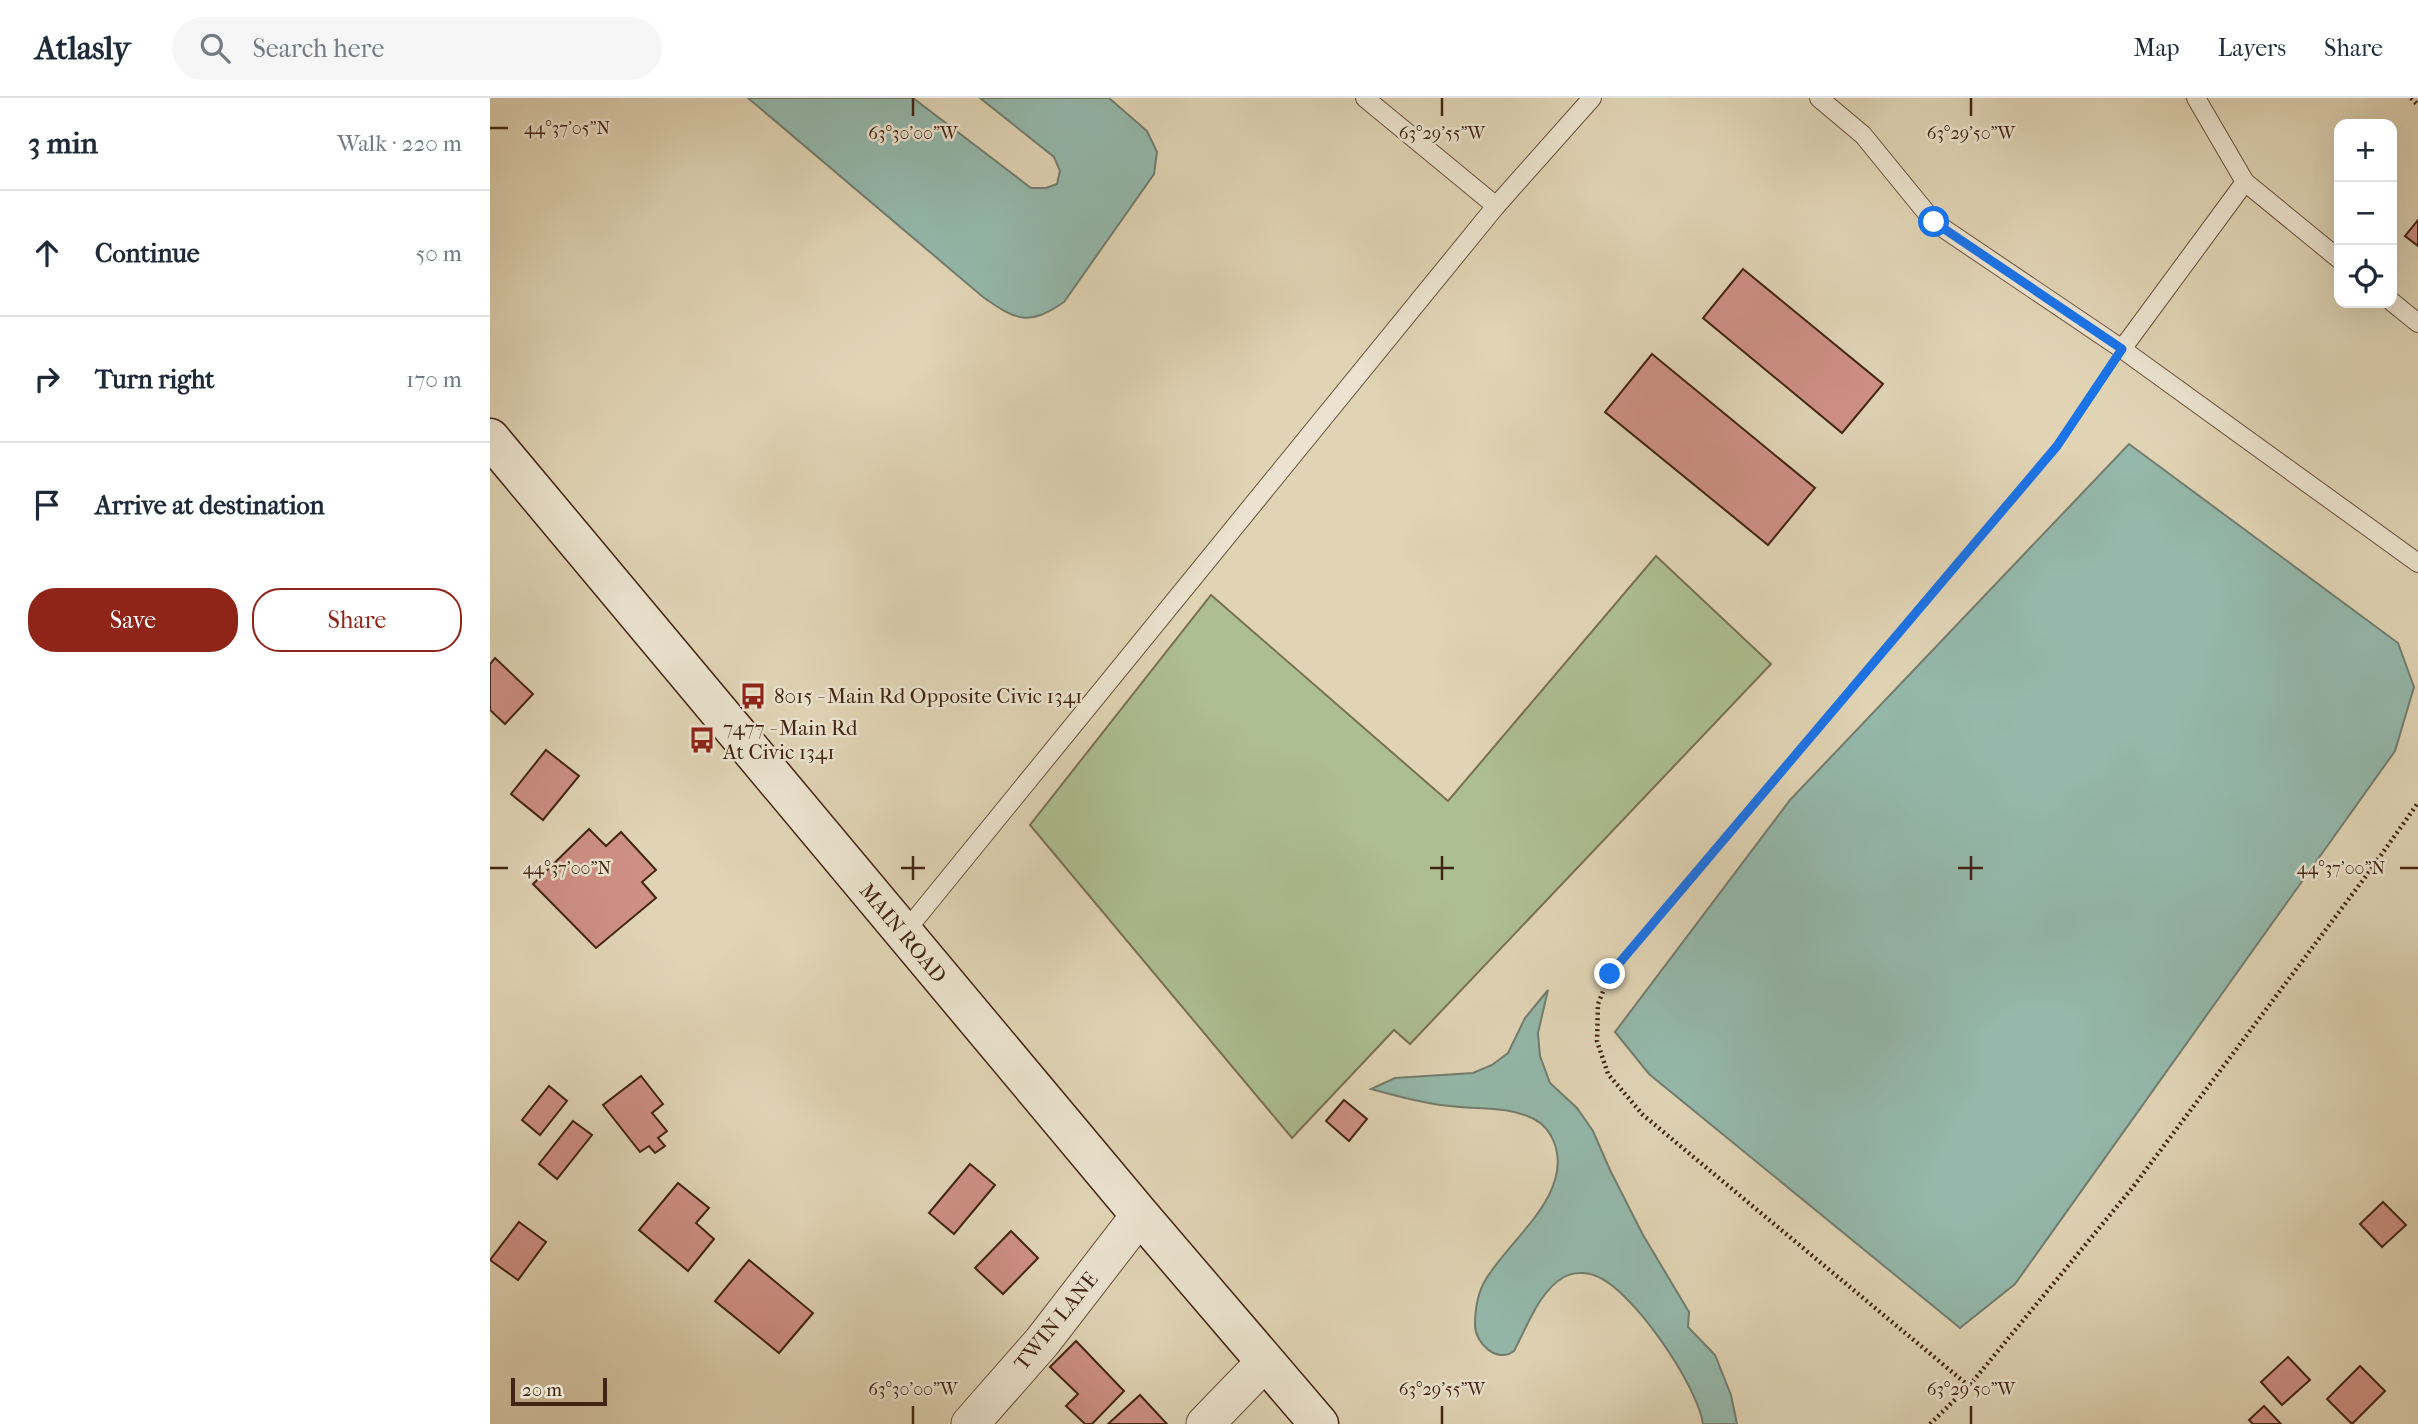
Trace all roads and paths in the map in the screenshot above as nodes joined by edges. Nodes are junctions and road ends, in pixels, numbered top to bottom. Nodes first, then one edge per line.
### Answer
1 (1365, 98) edge
2 (1592, 98) edge
3 (1819, 98) edge
4 (2196, 98) edge
5 (2411, 98) edge
6 (2418, 105) edge
7 (2245, 182) junction
8 (1496, 206) junction
9 (2334, 255) edge
10 (2397, 306) edge
11 (2418, 323) edge
12 (2122, 349) junction
13 (490, 438) edge
14 (2418, 563) edge
15 (2418, 803) edge
16 (904, 933) junction
17 (1140, 1215) junction
18 (1265, 1362) junction
19 (1969, 1386) junction
20 (970, 1424) edge
21 (1205, 1424) edge
22 (1319, 1424) edge
23 (1930, 1424) edge

1 - 8 lane
2 - 8 lane
3 - 12 lane
4 - 7 lane
5 - 6 path
7 - 9 lane
7 - 12 lane
8 - 16 lane
10 - 11 lane
12 - 14 lane
12 - 19 path
13 - 16 main road, MAIN ROAD
15 - 19 path
16 - 17 main road, MAIN ROAD
17 - 18 main road, MAIN ROAD
17 - 20 street, TWIN LANE
18 - 21 street
18 - 22 main road, MAIN ROAD
19 - 23 path

